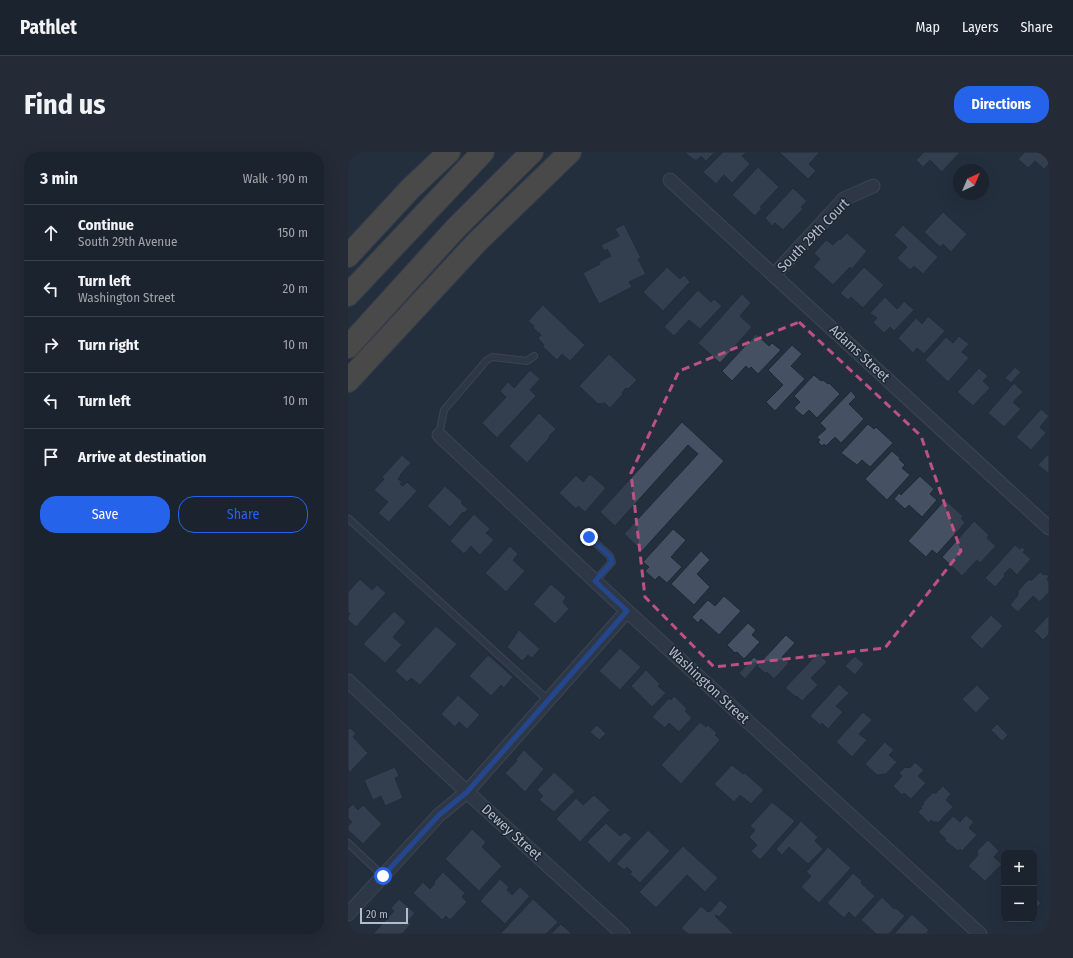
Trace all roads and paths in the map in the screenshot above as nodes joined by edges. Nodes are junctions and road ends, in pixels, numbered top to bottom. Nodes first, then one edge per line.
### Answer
1 (449, 152) edge
2 (483, 152) edge
3 (532, 152) edge
4 (570, 152) edge
5 (670, 180) dead end
6 (873, 186) dead end
7 (348, 256) edge
8 (774, 275) junction
9 (348, 295) edge
10 (348, 347) edge
11 (534, 356) dead end
12 (348, 381) edge
13 (438, 435) joint
14 (349, 519) dead end
15 (1049, 528) edge
16 (589, 537) dead end
17 (595, 581) junction
18 (627, 611) junction
19 (348, 681) edge
20 (548, 700) junction
21 (467, 792) junction
22 (348, 843) edge
23 (383, 876) junction
24 (348, 914) edge
25 (623, 934) edge
26 (980, 934) edge

1 - 7 highway
2 - 9 highway
3 - 10 highway
4 - 12 highway
5 - 8 street, Adams Street
6 - 8 street, South 29th Court
8 - 15 street, Adams Street
11 - 13 lane
13 - 17 street, Washington Street
14 - 20 lane
16 - 17 lane
17 - 18 street, Washington Street
18 - 20 street
18 - 26 street, Washington Street
19 - 21 street, Dewey Street
20 - 21 street
21 - 23 street
21 - 25 street, Dewey Street
22 - 23 lane
23 - 24 street

